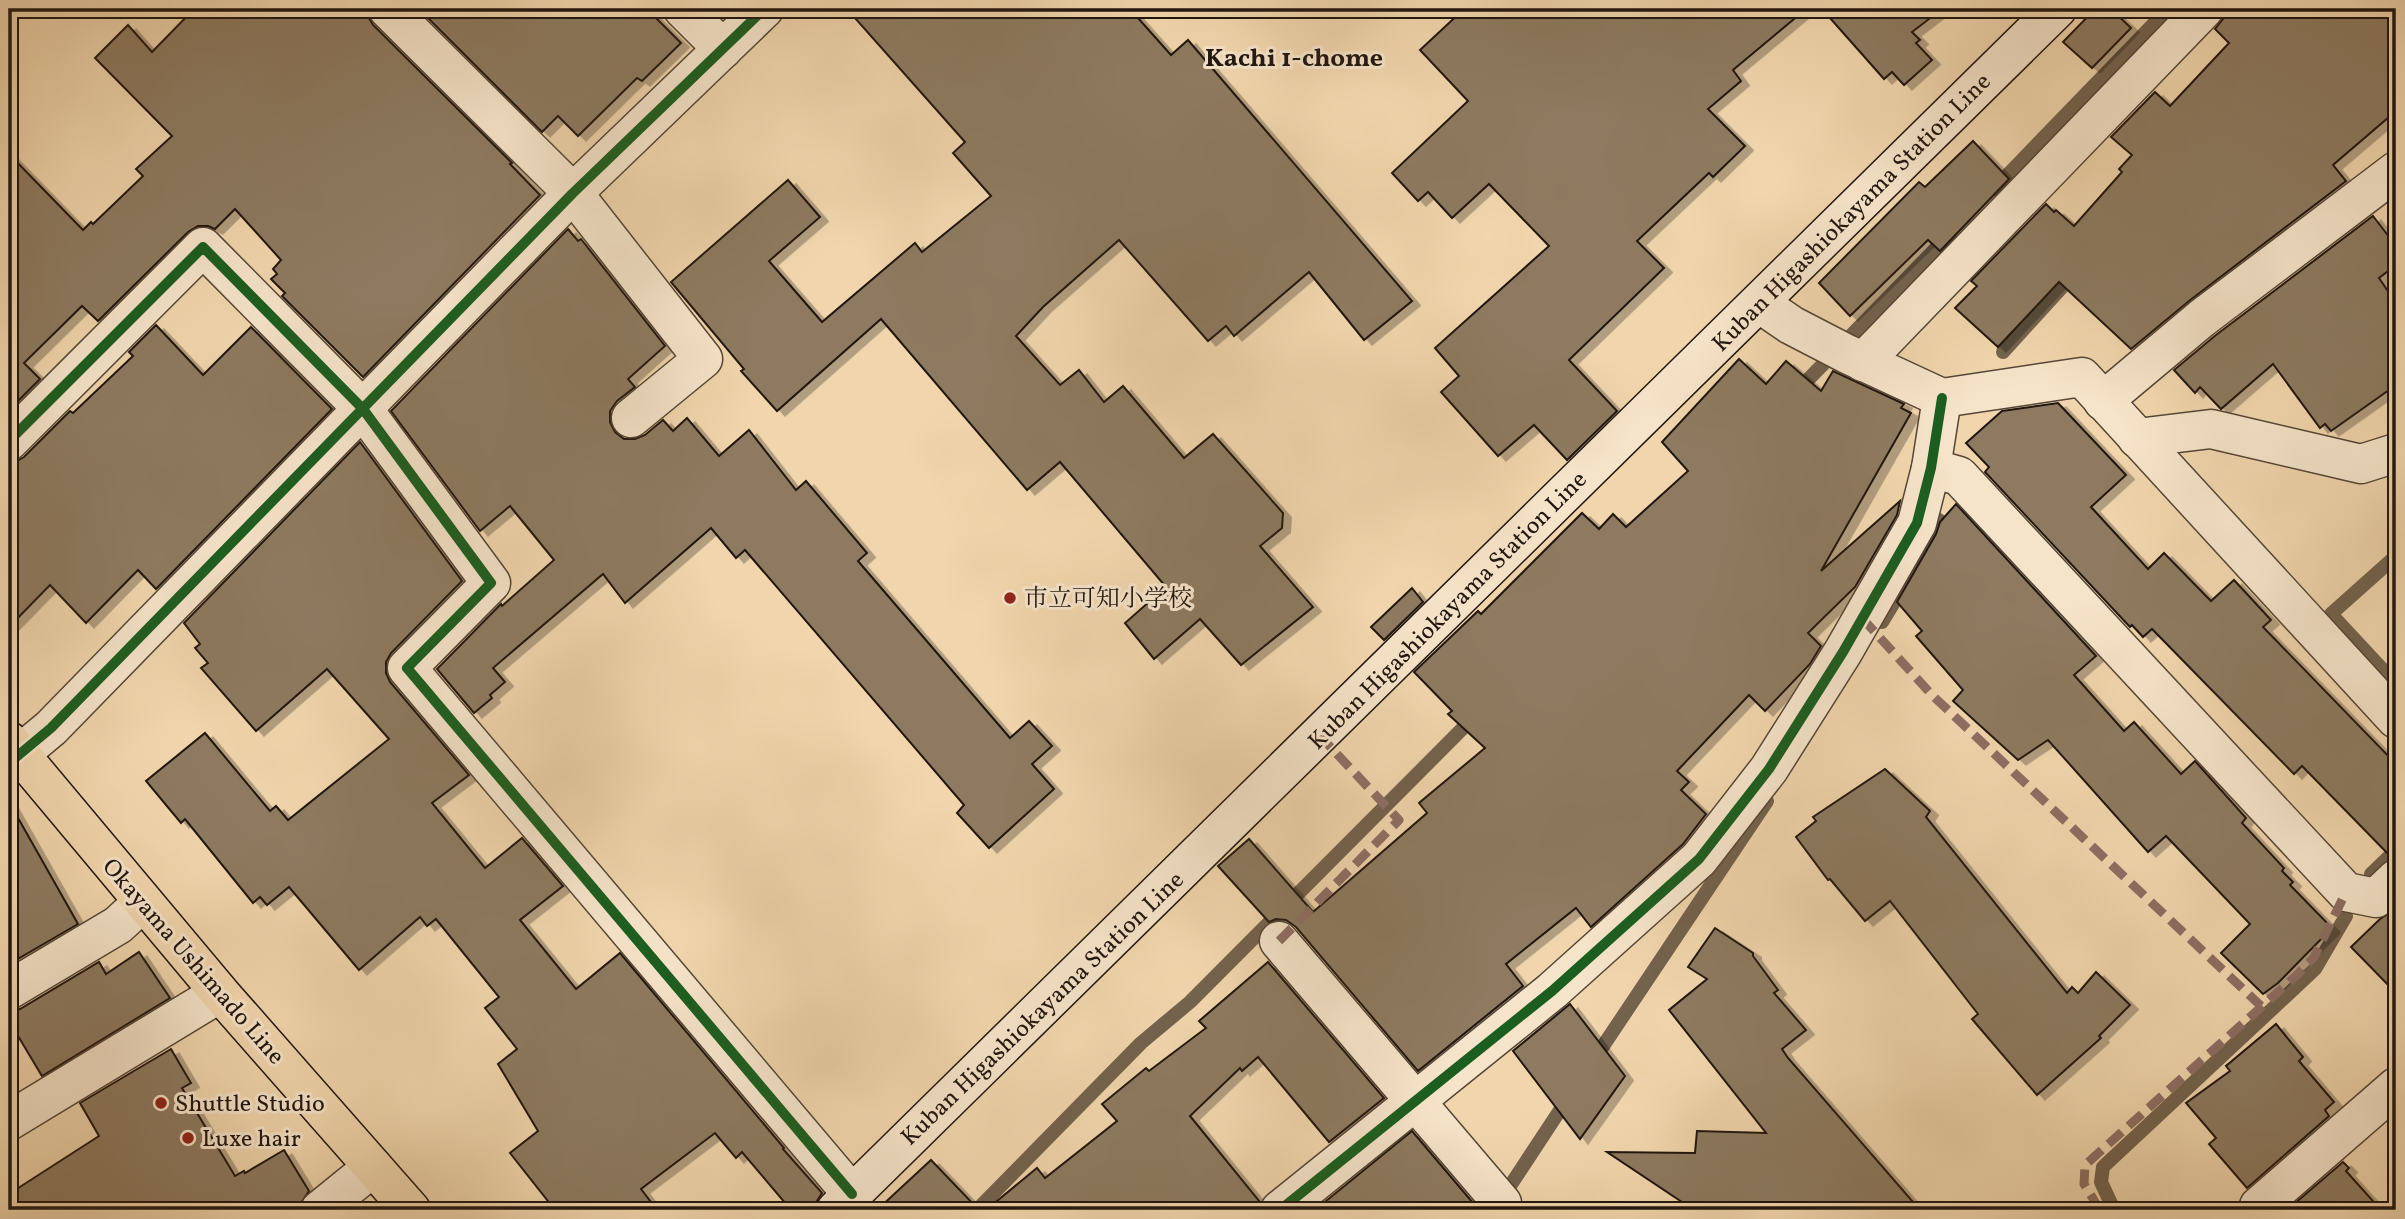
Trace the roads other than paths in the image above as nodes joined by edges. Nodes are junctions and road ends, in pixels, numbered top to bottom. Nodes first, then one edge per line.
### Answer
1 (388, 9) edge
2 (682, 9) edge
3 (764, 9) edge
4 (2057, 9) edge
5 (2204, 9) edge
6 (723, 49) junction
7 (2396, 171) edge
8 (573, 193) junction
9 (1759, 303) junction
10 (1847, 354) junction
11 (1942, 398) junction
12 (2103, 401) junction
13 (363, 409) junction
14 (631, 418) dead end
15 (2137, 438) junction
16 (9, 441) edge
17 (2396, 453) edge
18 (1931, 468) junction
19 (2396, 719) edge
20 (12, 753) edge
21 (2396, 879) edge
22 (143, 902) junction
23 (1279, 941) dead end
24 (9, 990) edge
25 (220, 993) junction
26 (2396, 1087) edge
27 (1414, 1102) junction
28 (9, 1121) edge
29 (373, 1167) junction
30 (1498, 1199) dead end
31 (844, 1202) edge
32 (320, 1210) edge
33 (411, 1210) edge
34 (1280, 1210) edge
35 (2258, 1210) edge

1 - 8 street
2 - 6 street
3 - 6 street
4 - 9 street, Kuban Higashiokayama Station Line
5 - 10 street
6 - 8 street
7 - 12 street
8 - 13 street
8 - 14 street
9 - 10 street
9 - 31 street, Kuban Higashiokayama Station Line
10 - 11 street
11 - 12 street
11 - 18 street
12 - 15 street
13 - 16 street
13 - 20 street
13 - 31 street
15 - 17 street
15 - 19 street
18 - 21 street
18 - 27 street
20 - 22 main road, Okayama Ushimado Line
22 - 24 street
22 - 25 main road, Okayama Ushimado Line
23 - 27 street
25 - 28 street
25 - 29 main road, Okayama Ushimado Line
26 - 35 street
27 - 30 street
27 - 34 street
29 - 32 street
29 - 33 main road, Okayama Ushimado Line

